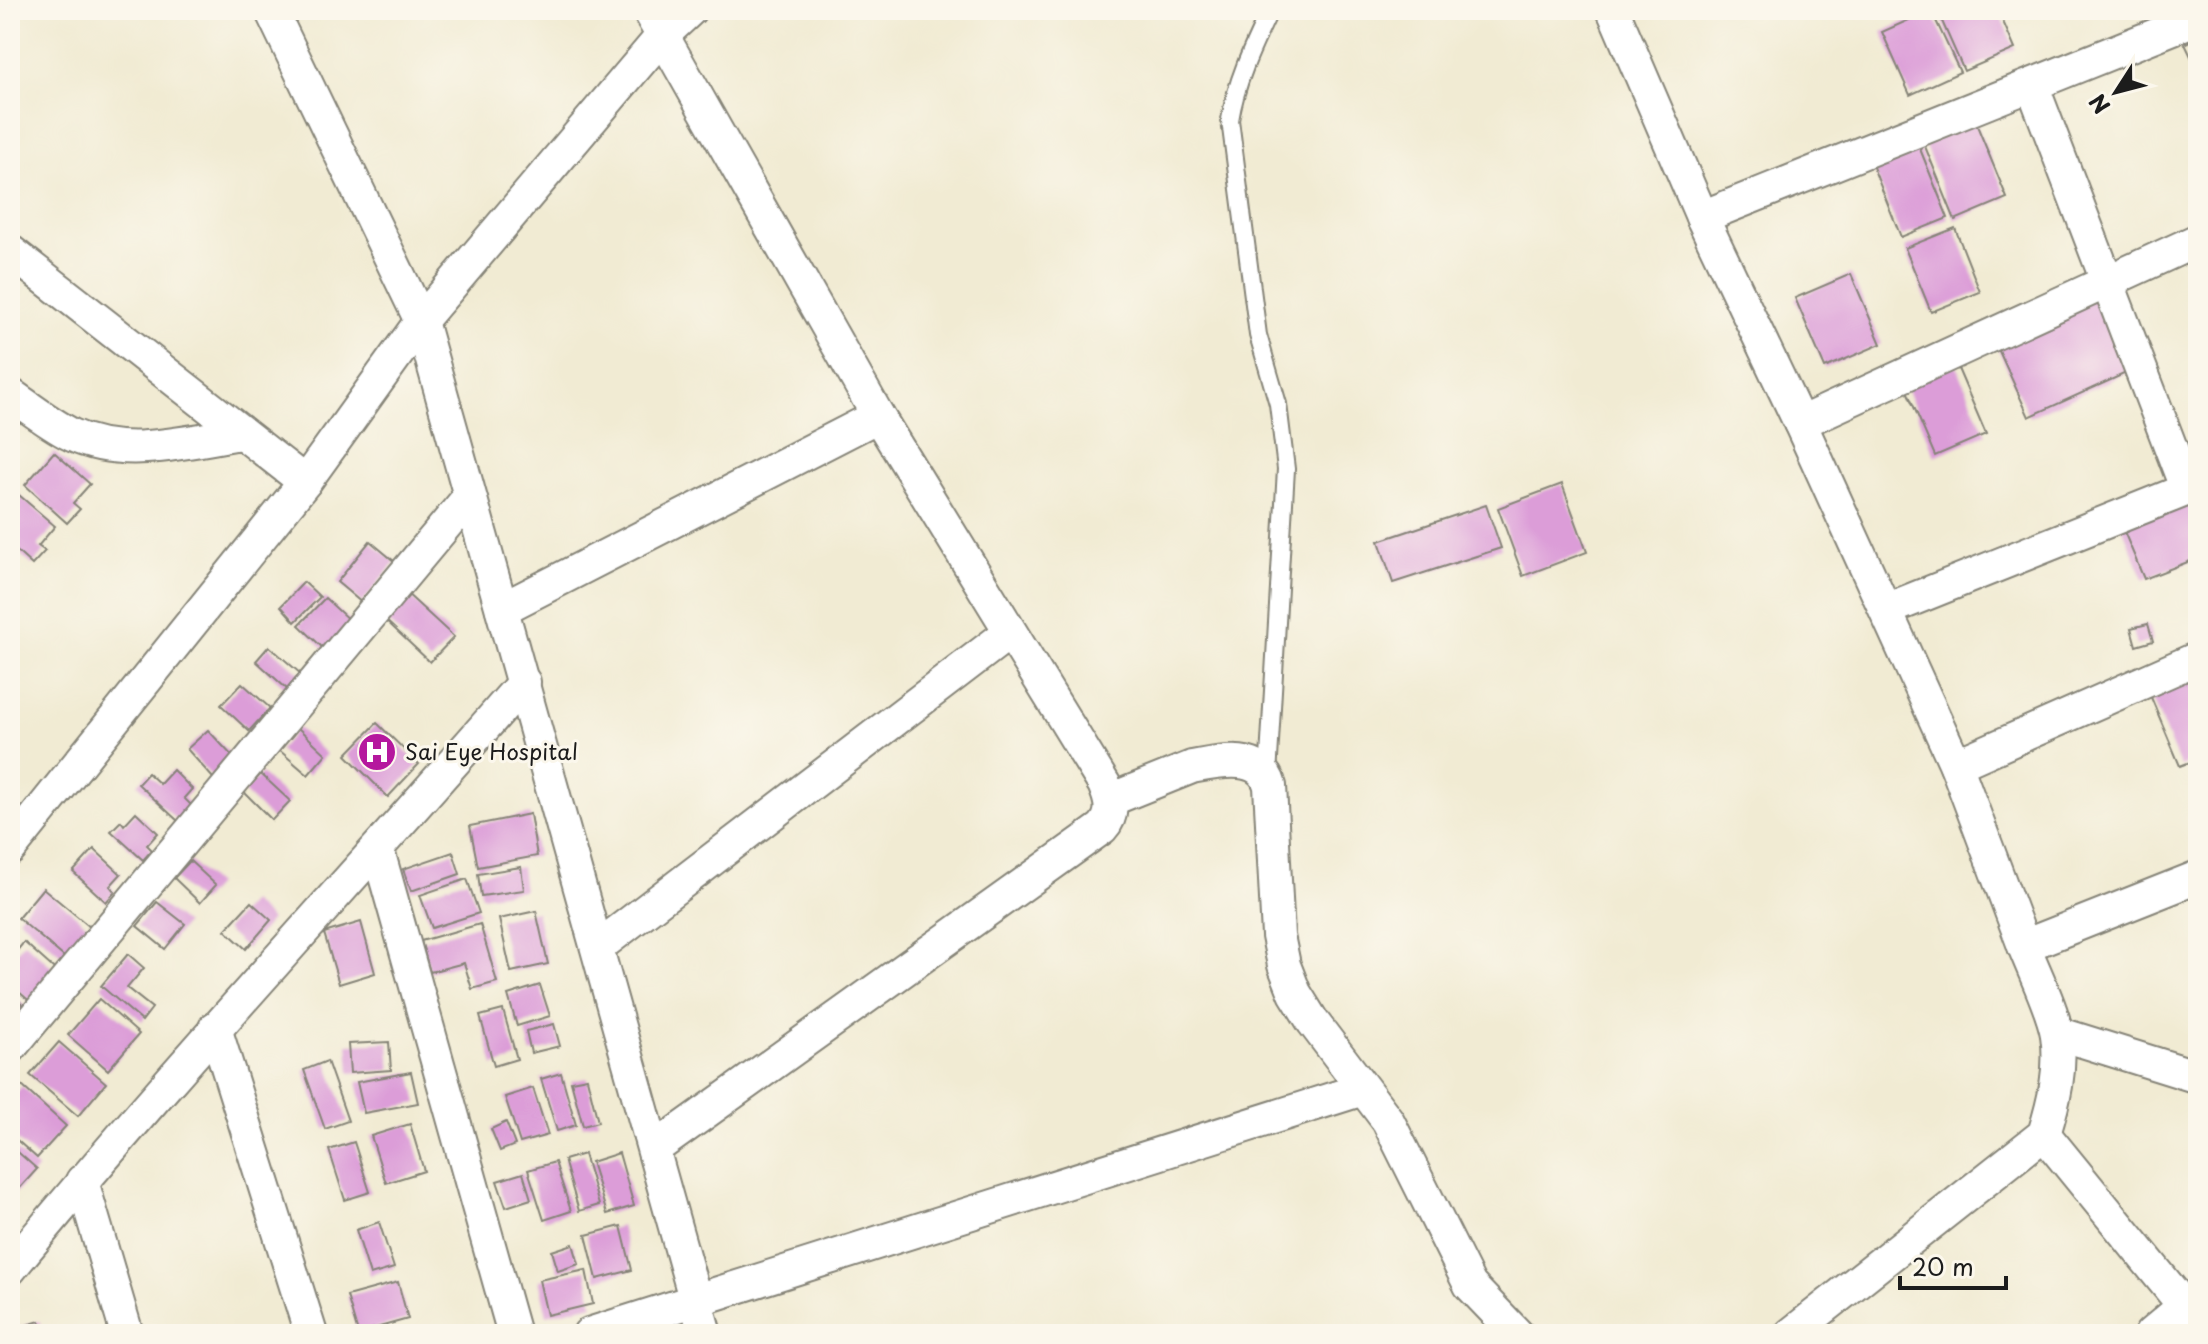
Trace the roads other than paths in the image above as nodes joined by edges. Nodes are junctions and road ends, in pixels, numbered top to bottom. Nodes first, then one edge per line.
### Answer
1 (271, 10) edge
2 (690, 10) edge
3 (1270, 10) edge
4 (1622, 13) edge
5 (2198, 18) edge
6 (655, 23) edge
7 (2032, 85) junction
8 (1702, 217) junction
9 (2198, 240) edge
10 (10, 251) edge
11 (2108, 281) junction
12 (421, 321) junction
13 (10, 394) edge
14 (878, 416) junction
15 (1800, 423) junction
16 (242, 433) junction
17 (305, 482) junction
18 (2192, 488) edge
19 (469, 497) junction
20 (502, 609) junction
21 (1886, 610) junction
22 (1010, 632) junction
23 (2198, 658) edge
24 (524, 682) junction
25 (1956, 765) junction
26 (1268, 776) junction
27 (1110, 800) junction
28 (10, 849) edge
29 (378, 851) junction
30 (2198, 877) edge
31 (2024, 946) junction
32 (598, 947) junction
33 (215, 1028) junction
34 (2057, 1033) junction
35 (10, 1048) edge
36 (2198, 1077) edge
37 (1363, 1089) junction
38 (2044, 1134) junction
39 (654, 1149) junction
40 (82, 1181) junction
41 (10, 1269) edge
42 (696, 1300) junction
43 (2191, 1315) edge
44 (127, 1334) edge
45 (311, 1334) edge
46 (514, 1334) edge
47 (589, 1334) edge
48 (705, 1334) edge
49 (1517, 1334) edge
50 (1791, 1334) edge
51 (2151, 1334) edge

1 - 12 street
2 - 6 street
3 - 26 lane
4 - 8 street
5 - 7 street
6 - 12 street
6 - 14 street
7 - 8 street
7 - 11 street
8 - 15 street
9 - 11 street
10 - 16 street
11 - 15 street
11 - 18 street
12 - 17 street
12 - 19 street
13 - 16 street
14 - 20 street
14 - 22 street
15 - 21 street
16 - 17 street
17 - 28 street
18 - 21 street
19 - 20 street
19 - 35 street
20 - 24 street
21 - 25 street
22 - 27 street
22 - 32 street
23 - 25 street
24 - 29 street
24 - 32 street
25 - 31 street
26 - 27 street
26 - 37 street
27 - 39 street
29 - 33 street
29 - 46 street
30 - 31 street
31 - 34 street
32 - 39 street
33 - 40 street
33 - 45 street
34 - 36 street
34 - 38 street
37 - 42 street
37 - 49 street
38 - 43 street
38 - 50 street
39 - 42 street
40 - 41 street
40 - 44 street
42 - 47 street
42 - 48 street
43 - 51 street

